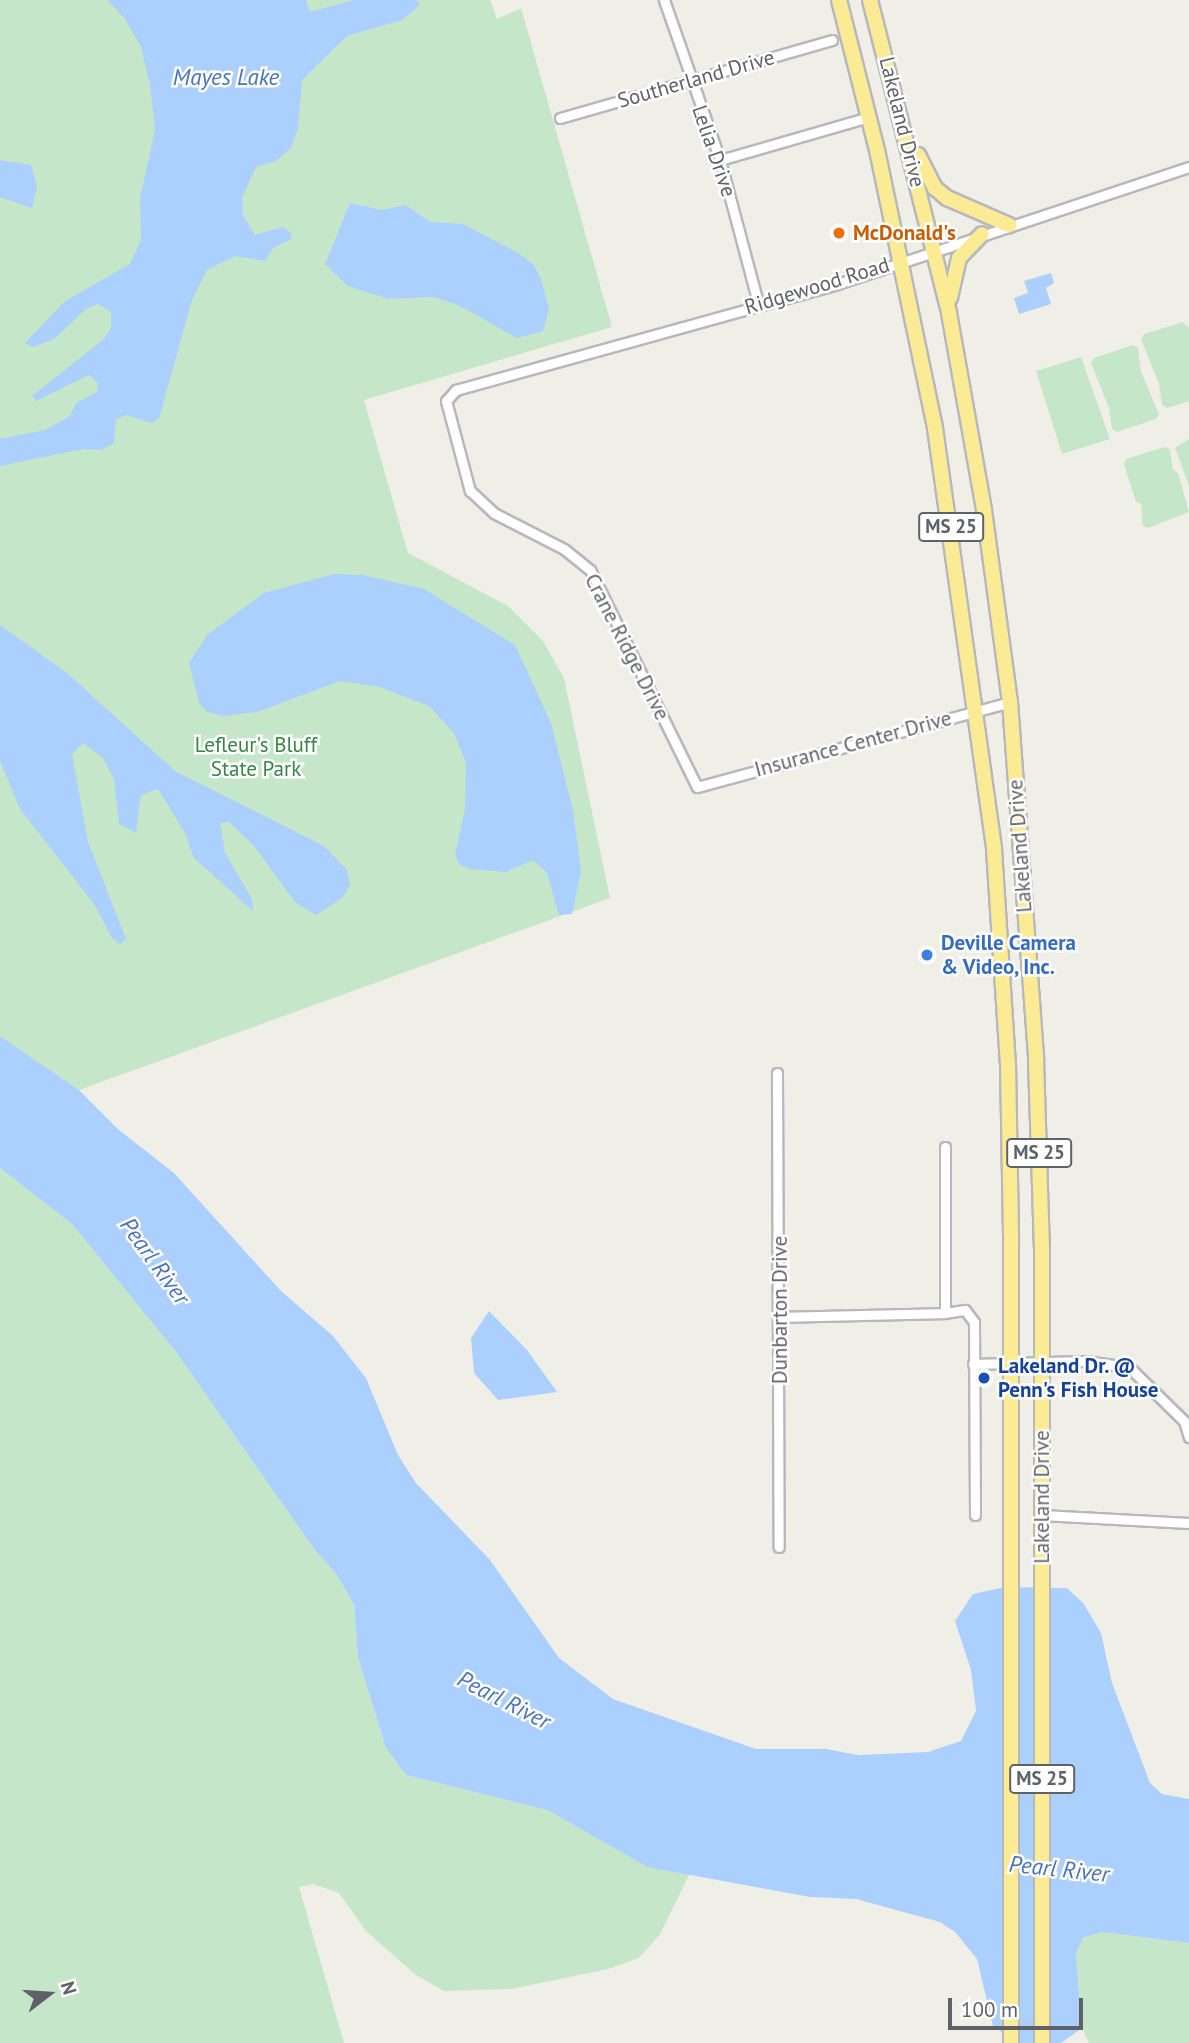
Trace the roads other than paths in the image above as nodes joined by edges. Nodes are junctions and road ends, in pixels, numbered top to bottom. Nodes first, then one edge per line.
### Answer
1 (664, 0) edge
2 (839, 0) edge
3 (870, 0) edge
4 (832, 40) dead end
5 (690, 82) junction
6 (901, 114) junction
7 (869, 117) junction
8 (560, 118) dead end
9 (720, 160) junction
10 (1189, 167) edge
11 (1009, 225) junction
12 (982, 234) junction
13 (934, 249) junction
14 (901, 261) junction
15 (758, 303) junction
16 (949, 313) junction
17 (446, 401) joint
18 (1010, 702) junction
19 (977, 711) junction
20 (696, 787) joint
21 (777, 1073) dead end
22 (945, 1147) dead end
23 (945, 1313) junction
24 (781, 1318) junction
25 (1041, 1362) junction
26 (973, 1364) junction
27 (1011, 1365) junction
28 (1189, 1437) edge
29 (1042, 1514) junction
30 (975, 1515) dead end
31 (1186, 1519) edge
32 (779, 1547) dead end
33 (1011, 2043) edge
34 (1042, 2043) edge

1 - 5 street, Lelia Drive
2 - 7 highway, Lakeland Drive / MS 25
3 - 6 highway, Lakeland Drive / MS 25
4 - 5 street, Southerland Drive
5 - 8 street, Southerland Drive
5 - 9 street, Lelia Drive
6 - 11 highway
6 - 13 highway, Lakeland Drive / MS 25
7 - 9 street
7 - 14 highway, Lakeland Drive / MS 25
9 - 15 street, Lelia Drive
10 - 11 street, Ridgewood Road
11 - 12 street, Ridgewood Road
12 - 13 street, Ridgewood Road
12 - 16 highway
13 - 14 street, Ridgewood Road
13 - 16 highway, Lakeland Drive / MS 25
14 - 15 street, Ridgewood Road
14 - 19 highway, Lakeland Drive / MS 25
15 - 17 street, Ridgewood Road
16 - 18 highway, Lakeland Drive / MS 25
17 - 20 street, Crane Ridge Drive
18 - 19 street, Insurance Center Drive
18 - 25 highway, Lakeland Drive / MS 25
19 - 20 street, Insurance Center Drive
19 - 27 highway, Lakeland Drive / MS 25
21 - 24 street, Dunbarton Drive
22 - 23 street
23 - 24 street
23 - 26 street
24 - 32 street, Dunbarton Drive
25 - 27 street
25 - 28 street
25 - 29 highway, Lakeland Drive / MS 25
26 - 27 street
26 - 30 street
27 - 33 highway, Lakeland Drive / MS 25
29 - 31 street
29 - 34 highway, Lakeland Drive / MS 25

